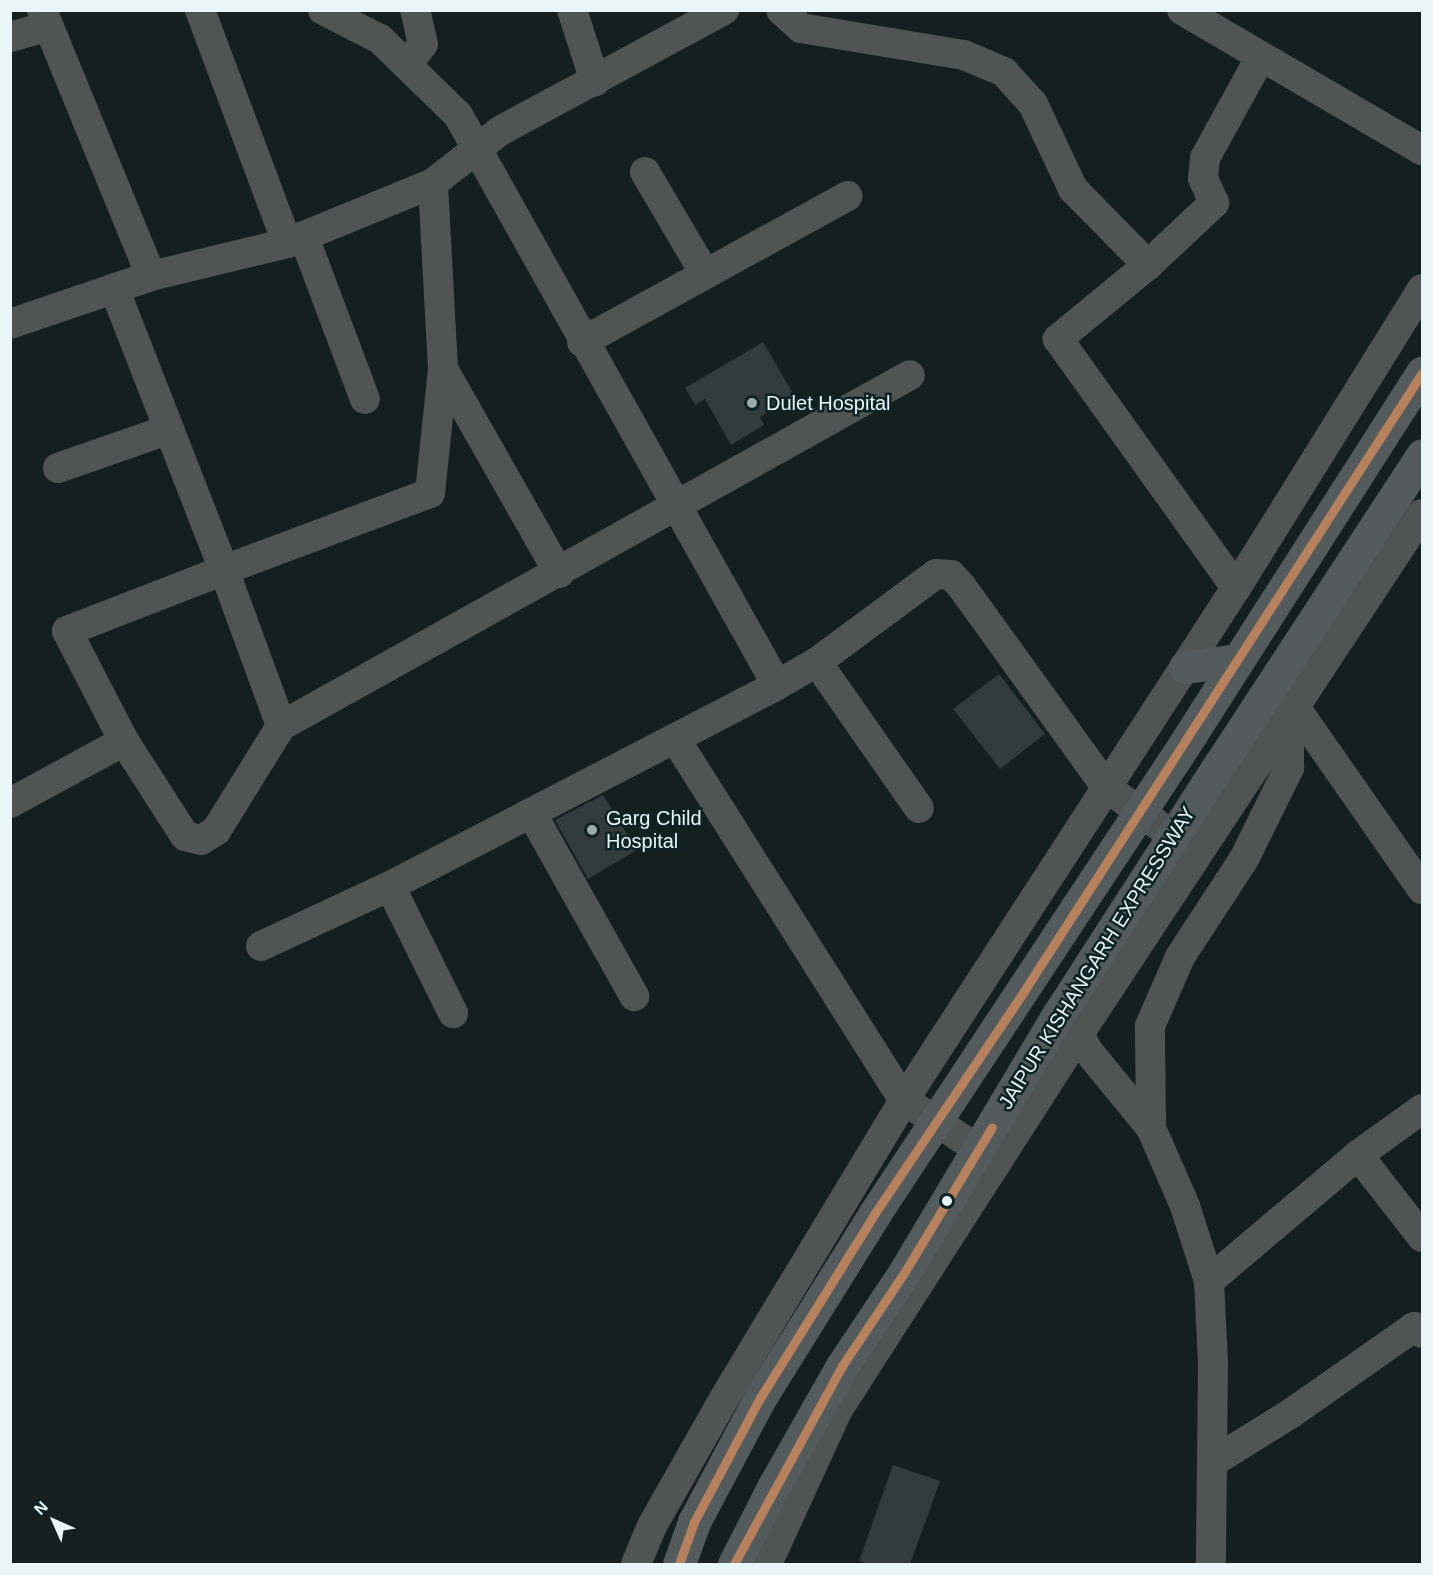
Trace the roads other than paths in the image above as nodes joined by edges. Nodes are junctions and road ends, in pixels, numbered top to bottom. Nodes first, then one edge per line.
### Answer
1 (200, 10) edge
2 (323, 10) edge
3 (415, 10) edge
4 (572, 10) edge
5 (724, 10) edge
6 (781, 10) edge
7 (1182, 10) edge
8 (45, 18) edge
9 (10, 37) edge
10 (1260, 58) junction
11 (407, 65) junction
12 (595, 81) junction
13 (1422, 150) edge
14 (475, 151) junction
15 (645, 172) dead end
16 (433, 183) junction
17 (848, 196) dead end
18 (295, 240) junction
19 (1148, 265) junction
20 (705, 274) junction
21 (150, 276) junction
22 (114, 288) junction
23 (1422, 289) edge
24 (10, 324) edge
25 (582, 342) junction
26 (443, 369) junction
27 (1422, 374) edge
28 (910, 375) dead end
29 (364, 399) dead end
30 (167, 430) junction
31 (1422, 455) edge
32 (58, 468) dead end
33 (680, 506) junction
34 (1422, 514) edge
35 (224, 570) junction
36 (560, 573) junction
37 (1236, 588) junction
38 (1238, 660) junction
39 (817, 662) junction
40 (1185, 667) junction
41 (1274, 681) junction
42 (777, 685) junction
43 (1287, 717) junction
44 (281, 726) junction
45 (676, 740) junction
46 (124, 741) junction
47 (1106, 787) junction
48 (10, 803) edge
49 (919, 808) dead end
50 (532, 814) junction
51 (1197, 854) junction
52 (390, 886) junction
53 (1422, 889) edge
54 (261, 946) dead end
55 (634, 996) dead end
56 (453, 1013) dead end
57 (1079, 1034) junction
58 (904, 1100) junction
59 (1422, 1109) edge
60 (1151, 1128) junction
61 (1358, 1155) junction
62 (997, 1162) junction
63 (1422, 1237) edge
64 (1209, 1281) junction
65 (1422, 1333) edge
66 (1212, 1462) junction
67 (636, 1564) edge
68 (679, 1564) edge
69 (734, 1564) edge
70 (767, 1564) edge
71 (1211, 1564) edge

1 - 18 street
2 - 11 street
3 - 11 street
4 - 12 street
5 - 12 street
6 - 19 street
7 - 10 street
8 - 9 street
8 - 21 street
10 - 13 street
10 - 19 street
11 - 14 street
12 - 14 street
14 - 16 street
14 - 25 street
15 - 20 street
16 - 18 street
16 - 26 street
17 - 20 street
18 - 21 street
18 - 29 street
19 - 37 street
20 - 25 street
21 - 22 street
22 - 24 street
22 - 30 street
23 - 37 street
25 - 33 street
26 - 35 street
26 - 36 street
27 - 38 highway, JAIPUR KISHANGARH EXPRESSWAY
28 - 33 street
30 - 32 street
30 - 35 street
31 - 41 highway, JAIPUR KISHANGARH EXPRESSWAY
33 - 36 street
33 - 42 street
34 - 43 street
35 - 44 street
35 - 46 street
36 - 44 street
37 - 40 street
38 - 40 highway
38 - 68 highway, JAIPUR KISHANGARH EXPRESSWAY, bridge
39 - 42 street
39 - 47 street
39 - 49 street
40 - 47 street
41 - 43 street
41 - 69 highway, JAIPUR KISHANGARH EXPRESSWAY, bridge
42 - 45 street
43 - 51 street
43 - 53 street
43 - 60 street
44 - 46 street
45 - 50 street
45 - 58 street
46 - 48 street
47 - 51 street
47 - 58 street
50 - 52 street
50 - 55 street
51 - 57 street
52 - 54 street
52 - 56 street
57 - 60 street
57 - 62 street
58 - 62 street
58 - 67 street
59 - 61 street
60 - 64 street
61 - 63 street
61 - 64 street
62 - 70 street
64 - 66 street
65 - 66 street
66 - 71 street

